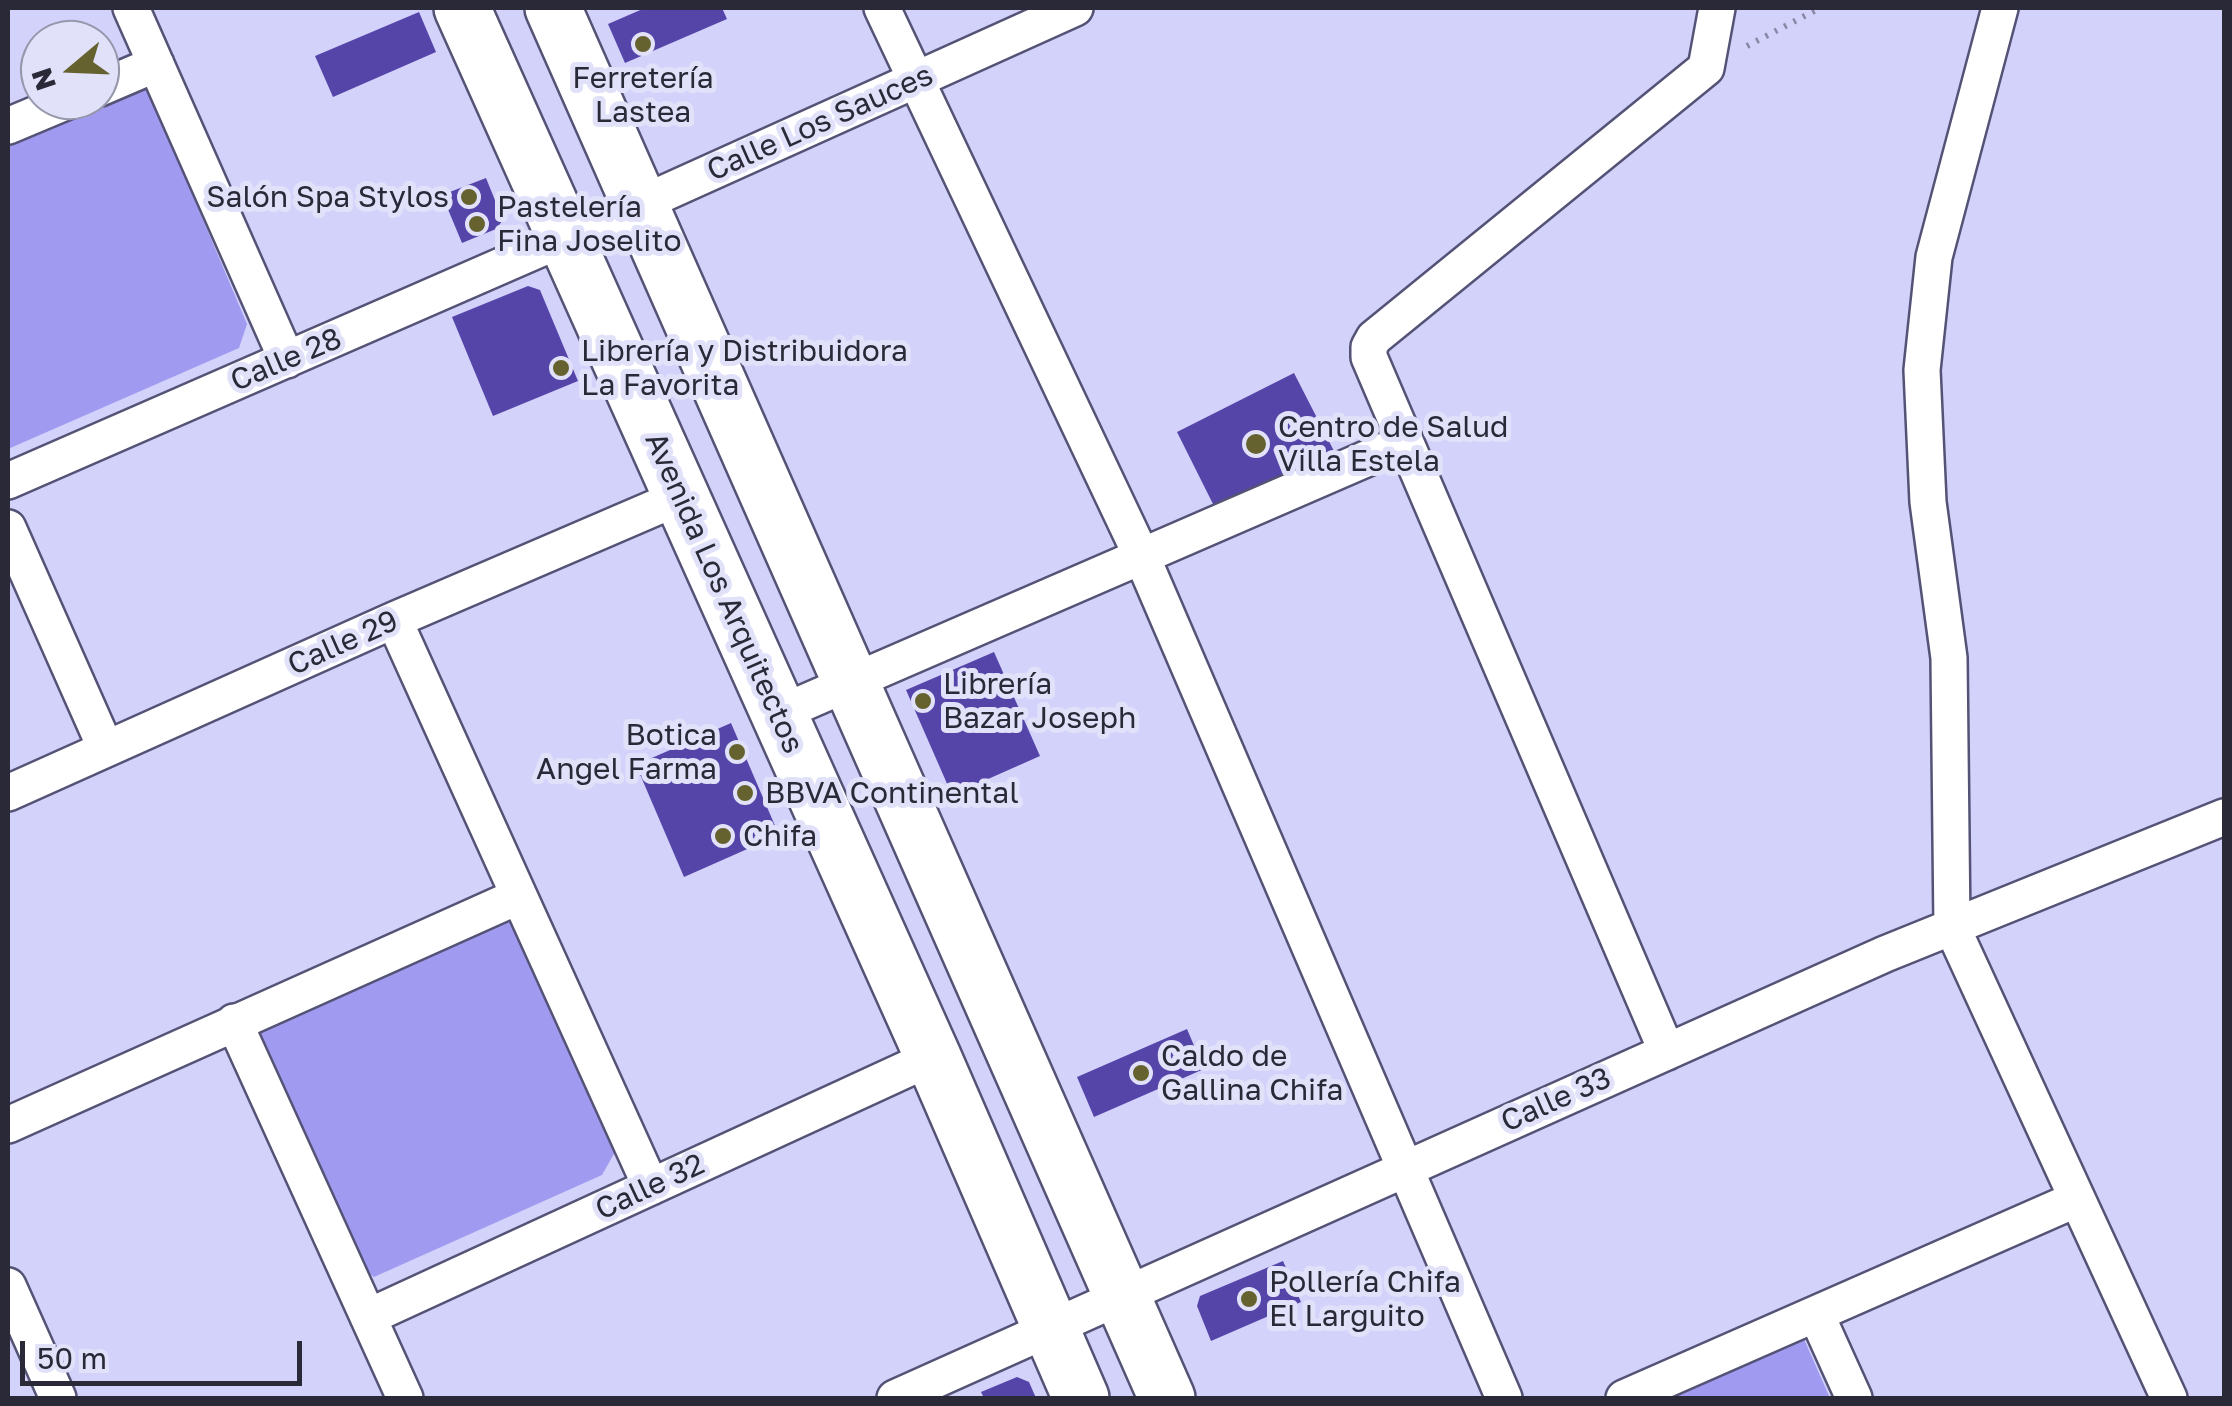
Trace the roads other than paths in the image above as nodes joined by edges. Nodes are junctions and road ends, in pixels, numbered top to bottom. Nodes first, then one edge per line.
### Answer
1 (131, 8) edge
2 (462, 8) edge
3 (553, 8) edge
4 (882, 8) edge
5 (1075, 8) edge
6 (1717, 8) edge
7 (2000, 8) edge
8 (156, 64) junction
9 (120, 79) edge
10 (916, 79) junction
11 (640, 204) junction
12 (565, 238) junction
13 (287, 360) junction
14 (1405, 442) junction
15 (8, 481) edge
16 (680, 498) junction
17 (8, 528) edge
18 (1142, 557) junction
19 (394, 620) junction
20 (851, 682) junction
21 (778, 714) junction
22 (106, 749) junction
23 (8, 793) edge
24 (2224, 818) edge
25 (519, 896) junction
26 (1952, 927) junction
27 (234, 1022) junction
28 (1667, 1052) junction
29 (933, 1058) junction
30 (8, 1125) edge
31 (1404, 1168) junction
32 (651, 1187) junction
33 (2077, 1199) junction
34 (8, 1286) edge
35 (1121, 1294) junction
36 (1816, 1314) junction
37 (368, 1317) junction
38 (1050, 1328) junction
39 (58, 1398) edge
40 (405, 1398) edge
41 (895, 1398) edge
42 (1080, 1398) edge
43 (1167, 1398) edge
44 (1504, 1398) edge
45 (1624, 1398) edge
46 (1854, 1398) edge
47 (2169, 1398) edge

1 - 8 street
2 - 12 main road, Avenida Los Arquitectos
3 - 11 main road
4 - 10 street
5 - 10 street, Calle Los Sauces
6 - 14 street
7 - 26 street
8 - 9 street
8 - 13 street
10 - 11 street, Calle Los Sauces
10 - 18 street
11 - 12 street, Calle Los Sauces
11 - 20 main road
12 - 13 street, Calle 28
12 - 16 main road, Avenida Los Arquitectos
13 - 15 street, Calle 28
14 - 18 street
14 - 28 street
16 - 19 street, Calle 29
16 - 21 main road, Avenida Los Arquitectos
17 - 22 street
18 - 20 street
18 - 31 street
19 - 22 street, Calle 29
19 - 25 street
20 - 21 street
20 - 35 main road
21 - 29 main road, Avenida Los Arquitectos
22 - 23 street, Calle 29
24 - 26 street, Calle 33
25 - 27 street
25 - 32 street
26 - 28 street, Calle 33
26 - 33 street
27 - 30 street
27 - 37 street
28 - 31 street, Calle 33
29 - 32 street, Calle 32
29 - 38 main road, Avenida Los Arquitectos
31 - 35 street, Calle 33
31 - 44 street
32 - 37 street, Calle 32
33 - 36 street
33 - 47 street
34 - 39 street
35 - 38 street, Calle 33
35 - 43 main road
36 - 45 street
36 - 46 street
37 - 40 street
38 - 41 street, Calle 33
38 - 42 main road, Avenida Los Arquitectos

